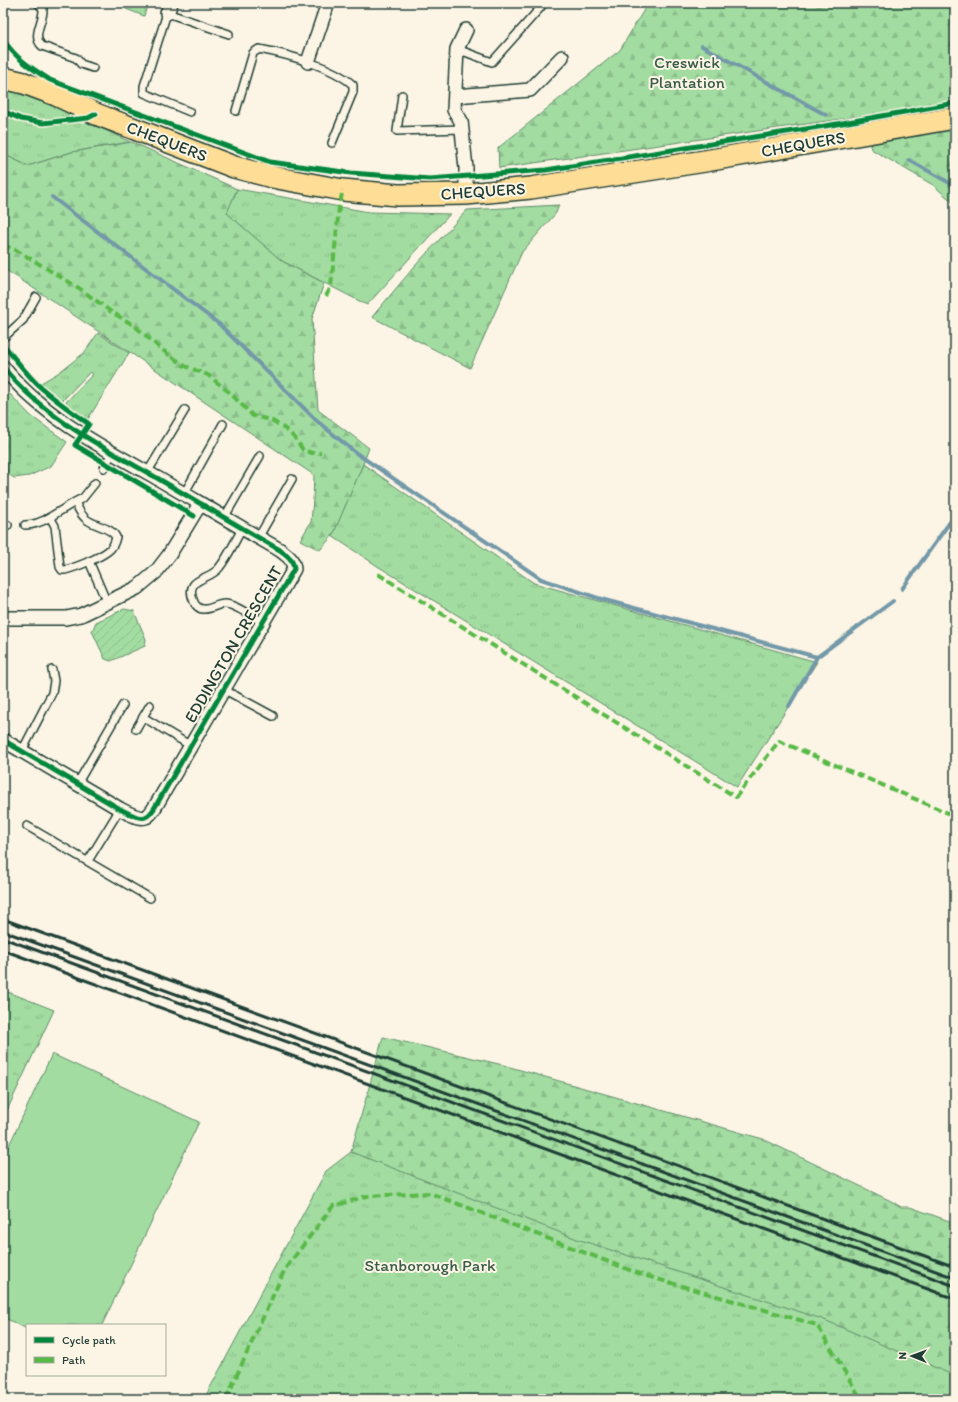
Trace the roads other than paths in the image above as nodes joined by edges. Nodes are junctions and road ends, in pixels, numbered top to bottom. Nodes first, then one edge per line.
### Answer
1 (38, 3) edge
2 (328, 3) edge
3 (541, 7) dead end
4 (169, 8) edge
5 (466, 30) dead end
6 (229, 34) dead end
7 (457, 49) junction
8 (562, 57) dead end
9 (308, 62) junction
10 (3, 68) edge
11 (93, 68) dead end
12 (3, 78) edge
13 (24, 83) junction
14 (402, 95) dead end
15 (455, 96) junction
16 (236, 111) dead end
17 (190, 112) dead end
18 (955, 118) edge
19 (462, 129) junction
20 (332, 143) dead end
21 (466, 194) junction
22 (36, 298) dead end
23 (3, 338) edge
24 (3, 367) edge
25 (184, 410) dead end
26 (223, 424) dead end
27 (112, 452) junction
28 (260, 456) dead end
29 (104, 468) dead end
30 (147, 473) junction
31 (292, 479) dead end
32 (95, 483) dead end
33 (184, 494) junction
34 (75, 502) junction
35 (200, 504) junction
36 (50, 517) junction
37 (224, 518) junction
38 (25, 525) dead end
39 (242, 529) junction
40 (258, 538) junction
41 (89, 561) junction
42 (107, 603) junction
43 (3, 618) edge
44 (262, 622) junction
45 (52, 670) dead end
46 (223, 689) junction
47 (123, 704) dead end
48 (150, 705) dead end
49 (273, 716) dead end
50 (143, 717) junction
51 (136, 728) dead end
52 (3, 740) edge
53 (191, 746) junction
54 (22, 751) junction
55 (77, 784) junction
56 (120, 809) junction
57 (26, 826) dead end
58 (88, 861) junction
59 (150, 898) dead end

1 - 11 lane
2 - 9 street
3 - 7 lane
4 - 6 lane
4 - 17 lane
5 - 7 street
7 - 15 street
8 - 15 street
9 - 16 lane
9 - 20 lane
10 - 13 main road, CHEQUERS
12 - 13 main road, CHEQUERS
13 - 21 main road, CHEQUERS
14 - 19 lane
15 - 19 street
18 - 21 main road, CHEQUERS
19 - 21 street
22 - 23 lane
24 - 27 street, EDDINGTON CRESCENT
25 - 30 lane
26 - 33 lane
27 - 29 lane
27 - 30 street, EDDINGTON CRESCENT
28 - 37 lane
30 - 33 street, EDDINGTON CRESCENT
31 - 40 lane
32 - 34 lane
33 - 35 street, EDDINGTON CRESCENT
34 - 36 lane
34 - 41 lane
35 - 37 street, EDDINGTON CRESCENT
35 - 42 street
36 - 38 lane
36 - 41 lane
37 - 39 street, EDDINGTON CRESCENT
39 - 40 street, EDDINGTON CRESCENT
39 - 44 lane
40 - 44 street, EDDINGTON CRESCENT
41 - 42 lane
42 - 43 street
44 - 46 street, EDDINGTON CRESCENT
45 - 54 lane
46 - 49 lane
46 - 53 street, EDDINGTON CRESCENT
47 - 55 lane
48 - 50 lane
50 - 51 lane
50 - 53 lane
52 - 54 street, EDDINGTON CRESCENT
53 - 56 street, EDDINGTON CRESCENT
54 - 55 street, EDDINGTON CRESCENT
55 - 56 street, EDDINGTON CRESCENT
56 - 58 lane
57 - 58 lane
58 - 59 lane

